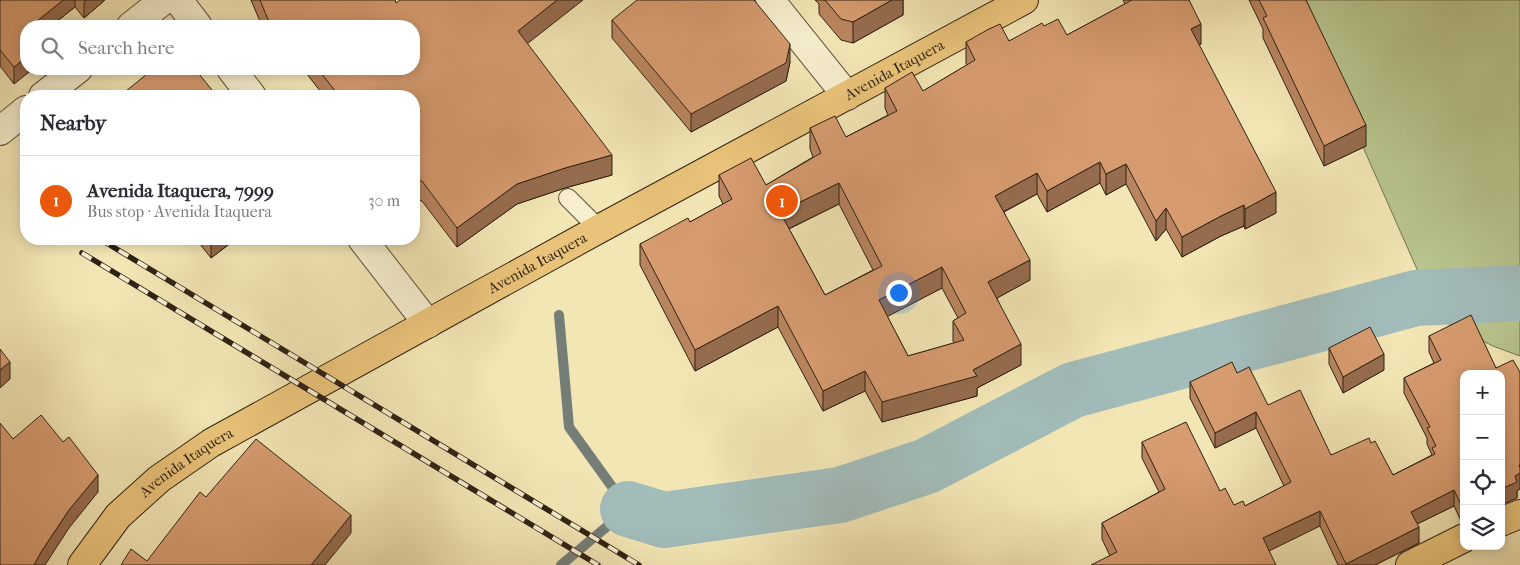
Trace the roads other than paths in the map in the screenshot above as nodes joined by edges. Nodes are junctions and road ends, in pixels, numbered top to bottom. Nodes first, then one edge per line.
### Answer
1 (164, 0) edge
2 (178, 0) edge
3 (770, 0) edge
4 (1024, 0) edge
5 (139, 20) edge
6 (193, 20) edge
7 (70, 75) edge
8 (236, 75) edge
9 (51, 90) edge
10 (247, 90) edge
11 (847, 96) junction
12 (20, 115) edge
13 (0, 131) edge
14 (568, 198) dead end
15 (600, 229) junction
16 (367, 245) edge
17 (428, 324) junction
18 (1520, 514) edge
19 (1505, 520) edge
20 (1460, 540) edge
21 (82, 565) edge
22 (1410, 565) edge

1 - 5 street
2 - 6 street
3 - 11 street
4 - 11 main road, Avenida Itaquera
7 - 9 street
8 - 10 street
11 - 15 main road, Avenida Itaquera
12 - 13 street
14 - 15 lane
15 - 17 main road, Avenida Itaquera
16 - 17 street
17 - 21 main road, Avenida Itaquera
18 - 19 main road
20 - 22 main road

